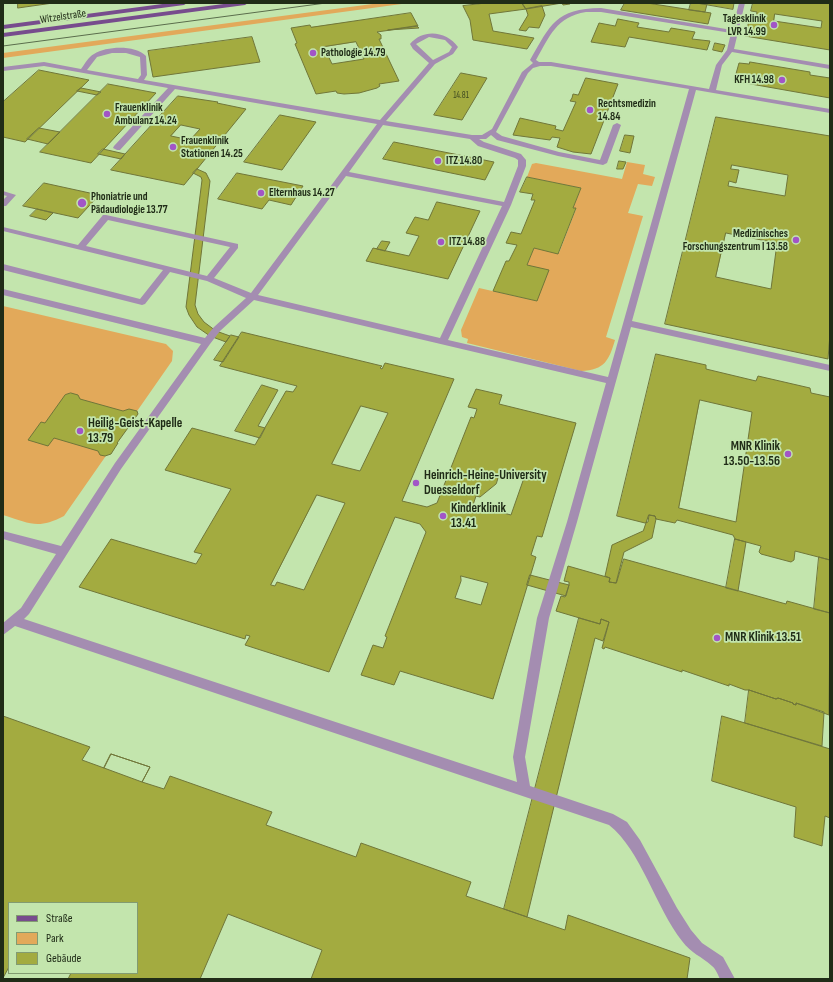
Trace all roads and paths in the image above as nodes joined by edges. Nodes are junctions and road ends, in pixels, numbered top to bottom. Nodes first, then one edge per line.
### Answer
1 (184, 3) edge
2 (245, 3) edge
3 (606, 3) edge
4 (742, 3) edge
5 (601, 10) junction
6 (3, 27) edge
7 (735, 32) junction
8 (3, 35) edge
9 (730, 50) junction
10 (433, 63) junction
11 (537, 64) junction
12 (830, 67) edge
13 (3, 69) edge
14 (83, 71) junction
15 (140, 81) junction
16 (173, 87) junction
17 (693, 88) junction
18 (712, 91) junction
19 (830, 111) edge
20 (381, 123) junction
21 (617, 125) dead end
22 (492, 134) junction
23 (472, 137) junction
24 (117, 148) dead end
25 (344, 173) junction
26 (3, 193) edge
27 (3, 204) edge
28 (507, 205) junction
29 (3, 229) edge
30 (80, 248) junction
31 (3, 267) edge
32 (168, 269) junction
33 (209, 280) junction
34 (3, 292) edge
35 (252, 297) junction
36 (627, 323) junction
37 (443, 341) junction
38 (207, 342) junction
39 (830, 368) edge
40 (610, 381) junction
41 (3, 535) edge
42 (62, 551) junction
43 (15, 621) junction
44 (3, 630) edge
45 (524, 790) junction
46 (728, 979) edge

1 - 6 main road, Witzelstraße
2 - 8 main road, Witzelstraße
3 - 5 street
4 - 7 street
5 - 7 street
5 - 11 street
7 - 9 street
9 - 12 street
9 - 18 street
10 - 10 street
10 - 20 street
11 - 17 street
11 - 22 street
13 - 14 street
14 - 15 street
14 - 15 street
15 - 16 street
16 - 20 street
16 - 24 street
17 - 18 street
17 - 36 street
18 - 19 street
20 - 23 street
20 - 25 street
21 - 22 street
22 - 23 street
23 - 28 street
25 - 28 street
25 - 35 street
26 - 27 street
28 - 37 street
29 - 30 street
30 - 32 street
30 - 33 street
31 - 32 street
32 - 33 street
33 - 35 street
34 - 38 street
35 - 37 street
35 - 38 street
36 - 39 street
36 - 40 street
37 - 40 street
38 - 42 street
40 - 45 street
41 - 42 street
42 - 43 street
43 - 44 street
43 - 45 street
45 - 46 street

